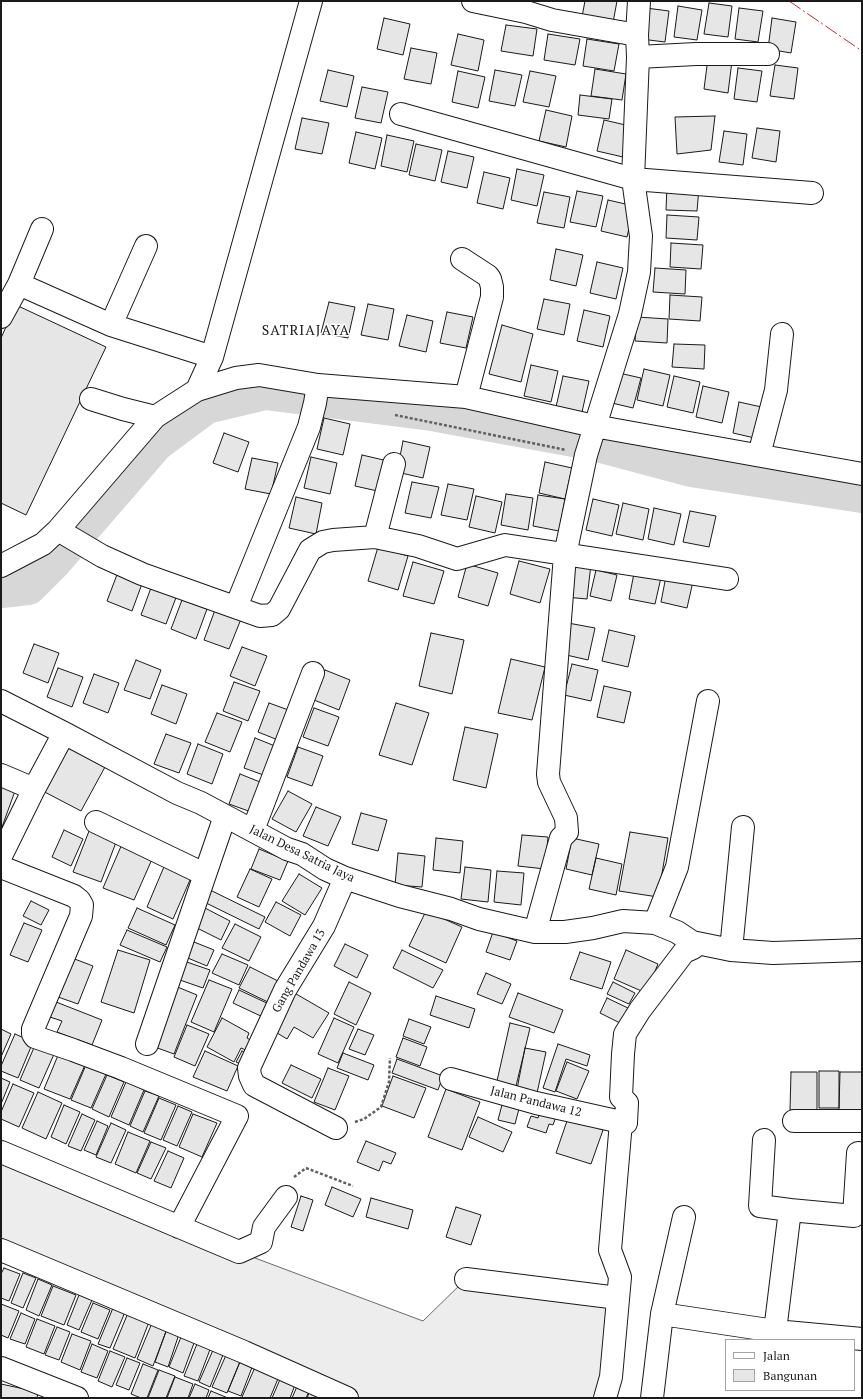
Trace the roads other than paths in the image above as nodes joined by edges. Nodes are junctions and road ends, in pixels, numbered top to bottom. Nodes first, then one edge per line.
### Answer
1 (311, 1) edge
2 (473, 1) edge
3 (639, 1) edge
4 (637, 35) junction
5 (768, 54) dead end
6 (638, 57) junction
7 (401, 114) dead end
8 (633, 179) junction
9 (812, 193) dead end
10 (42, 229) dead end
11 (146, 246) dead end
12 (462, 259) dead end
13 (19, 284) junction
14 (1, 317) edge
15 (111, 325) junction
16 (782, 334) dead end
17 (212, 357) junction
18 (318, 385) junction
19 (197, 390) junction
20 (466, 397) junction
21 (91, 399) dead end
22 (155, 417) junction
23 (594, 426) junction
24 (759, 455) junction
25 (394, 464) dead end
26 (862, 474) edge
27 (58, 530) junction
28 (375, 537) junction
29 (565, 555) junction
30 (1, 566) edge
31 (727, 579) dead end
32 (236, 607) junction
33 (314, 673) dead end
34 (1, 701) edge
35 (708, 701) dead end
36 (64, 733) junction
37 (1, 775) edge
38 (34, 789) junction
39 (225, 816) junction
40 (96, 822) dead end
41 (743, 827) dead end
42 (253, 830) junction
43 (1, 856) edge
44 (1, 867) edge
45 (204, 874) junction
46 (345, 878) junction
47 (655, 923) junction
48 (535, 932) junction
49 (692, 942) junction
50 (731, 950) junction
51 (862, 950) edge
52 (147, 1044) dead end
53 (451, 1080) dead end
54 (794, 1121) dead end
55 (862, 1121) edge
56 (621, 1122) junction
57 (336, 1128) road end
58 (764, 1140) dead end
59 (1, 1152) edge
60 (858, 1153) dead end
61 (286, 1197) road end
62 (790, 1210) junction
63 (684, 1217) dead end
64 (179, 1227) junction
65 (1, 1250) edge
66 (466, 1279) dead end
67 (618, 1298) junction
68 (662, 1314) junction
69 (775, 1331) junction
70 (862, 1339) edge
71 (1, 1368) edge
72 (56, 1394) edge
73 (77, 1398) edge
74 (347, 1398) edge
75 (605, 1398) edge
76 (652, 1398) edge

1 - 17 street
2 - 4 street
3 - 4 street
4 - 6 street
5 - 6 street
6 - 8 street
7 - 8 street
8 - 9 street
8 - 23 street
10 - 13 street
11 - 15 street
12 - 20 street
13 - 14 street
13 - 15 street
15 - 17 street
16 - 24 street
17 - 19 street
18 - 19 street
18 - 20 street
18 - 32 street
19 - 22 street
20 - 23 street
21 - 22 street
22 - 27 street
23 - 24 street
23 - 29 street
24 - 26 street
25 - 28 street
27 - 30 street
27 - 32 street
28 - 29 street
28 - 32 street
29 - 31 street
29 - 48 street
33 - 42 street
34 - 36 street, Jalan Desa Satria Jaya
35 - 47 street
36 - 38 street
36 - 39 street, Jalan Desa Satria Jaya
37 - 38 street
38 - 43 street
39 - 42 street, Jalan Desa Satria Jaya
39 - 45 street
40 - 45 street
41 - 50 street
42 - 46 street, Jalan Desa Satria Jaya
44 - 64 street
45 - 52 street
46 - 48 street, Jalan Desa Satria Jaya
46 - 57 street, Gang Pandawa 13
47 - 48 street, Jalan Desa Satria Jaya
47 - 49 street, Jalan Desa Satria Jaya
49 - 50 street
49 - 56 street
50 - 51 street
53 - 56 street, Jalan Pandawa 12
54 - 55 street
56 - 67 street
58 - 62 street
59 - 64 street
60 - 62 street
61 - 64 street
62 - 69 street
63 - 68 street
65 - 74 street
66 - 67 street
67 - 75 street
68 - 69 street
68 - 76 street
69 - 70 street
71 - 72 street
72 - 73 street

